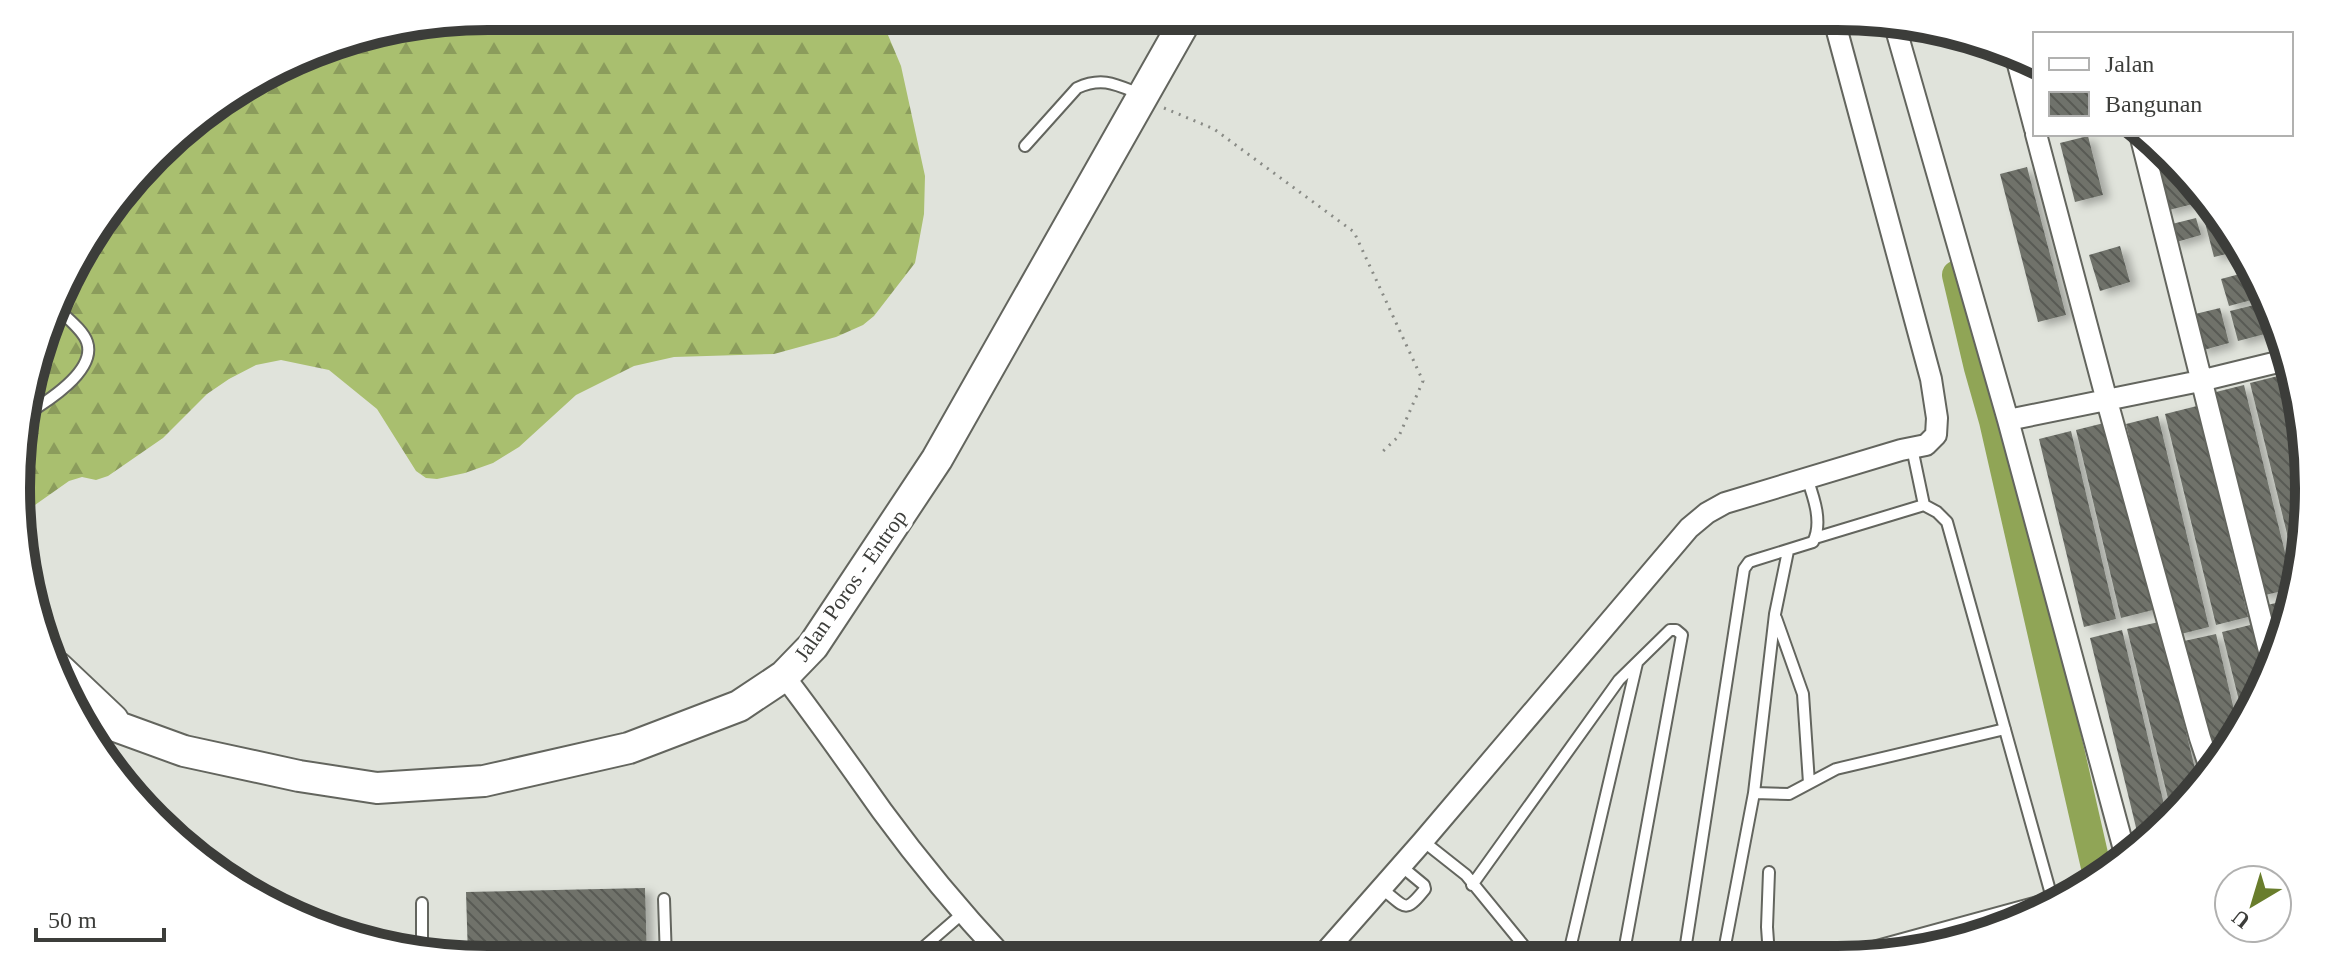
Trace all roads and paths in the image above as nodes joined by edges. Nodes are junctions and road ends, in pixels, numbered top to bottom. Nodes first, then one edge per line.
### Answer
1 (1180, 30) edge
2 (1837, 30) edge
3 (1897, 34) edge
4 (2019, 68) edge
5 (1143, 96) junction
6 (2033, 121) edge
7 (2037, 136) edge
8 (1025, 146) dead end
9 (2143, 148) edge
10 (64, 315) edge
11 (2277, 362) edge
12 (2200, 381) junction
13 (2107, 401) junction
14 (37, 408) edge
15 (2008, 420) junction
16 (1379, 455) dead end
17 (1914, 458) junction
18 (1809, 483) junction
19 (1924, 505) junction
20 (1815, 538) junction
21 (1788, 551) junction
22 (1775, 614) junction
23 (2267, 644) edge
24 (1637, 662) junction
25 (784, 676) junction
26 (73, 683) edge
27 (92, 718) edge
28 (2005, 729) junction
29 (123, 730) junction
30 (2206, 759) edge
31 (1809, 783) junction
32 (1754, 793) junction
33 (1423, 841) junction
34 (2123, 845) edge
35 (1401, 866) junction
36 (1769, 872) dead end
37 (1472, 885) junction
38 (1382, 889) junction
39 (2051, 893) edge
40 (664, 899) dead end
41 (422, 903) dead end
42 (963, 913) junction
43 (2002, 915) edge
44 (422, 941) edge
45 (1894, 942) edge
46 (666, 946) edge
47 (925, 946) edge
48 (993, 946) edge
49 (1331, 946) edge
50 (1524, 946) edge
51 (1571, 946) edge
52 (1625, 946) edge
53 (1686, 946) edge
54 (1725, 946) edge
55 (1768, 946) edge

1 - 5 main road, Jalan Poros - Entrop
2 - 17 street
3 - 15 street
4 - 6 street
5 - 8 lane
5 - 16 path
5 - 25 main road, Jalan Poros - Entrop
7 - 13 street
9 - 12 street
10 - 14 lane
11 - 12 street
12 - 13 street
12 - 23 street
13 - 15 street
13 - 30 street
15 - 34 street
17 - 18 street
17 - 19 lane
18 - 20 lane
18 - 33 street
19 - 20 lane
19 - 28 lane
20 - 21 lane
21 - 22 lane
21 - 53 lane
22 - 31 lane
22 - 32 lane
24 - 37 lane
24 - 51 lane
24 - 52 lane
25 - 29 main road, Jalan Poros - Entrop
25 - 42 street
26 - 29 main road
27 - 29 main road, Jalan Poros - Entrop
28 - 31 lane
28 - 39 lane
31 - 32 lane
32 - 54 lane
33 - 35 street
33 - 37 lane
35 - 38 street
35 - 38 lane
36 - 55 lane
37 - 50 lane
38 - 49 street
40 - 46 lane
41 - 44 lane
42 - 47 lane
42 - 48 street
43 - 45 lane

